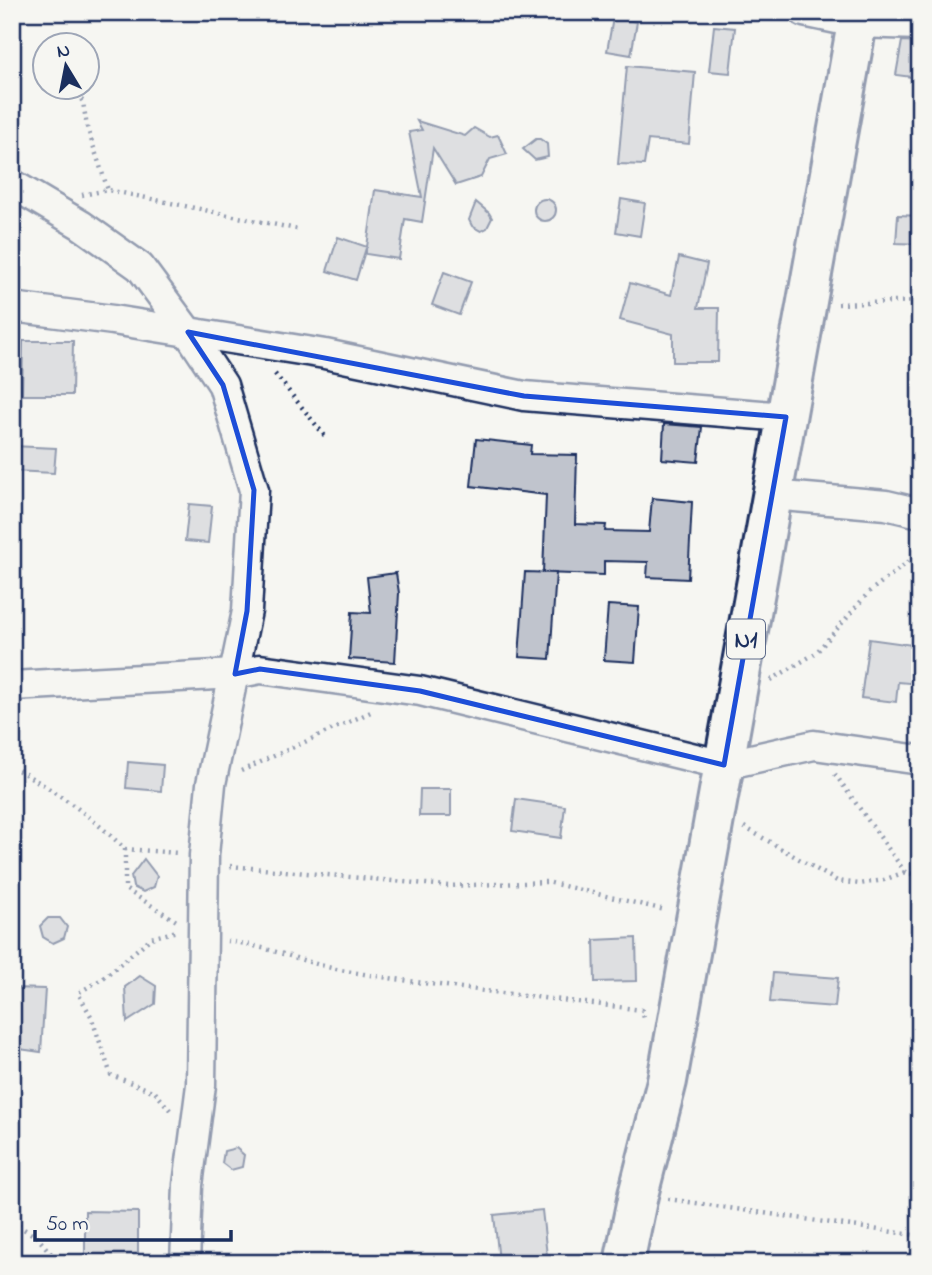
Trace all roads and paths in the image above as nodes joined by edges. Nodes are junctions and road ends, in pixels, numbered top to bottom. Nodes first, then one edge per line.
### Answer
1 (804, 12) edge
2 (857, 18) edge
3 (920, 24) edge
4 (83, 102) edge
5 (12, 184) edge
6 (108, 190) junction
7 (43, 202) junction
8 (301, 230) dead end
9 (920, 301) edge
10 (805, 306) junction
11 (12, 307) edge
12 (188, 332) junction
13 (249, 342) junction
14 (786, 417) junction
15 (325, 436) dead end
16 (772, 495) junction
17 (920, 513) edge
18 (920, 553) edge
19 (235, 674) junction
20 (12, 686) edge
21 (420, 691) junction
22 (735, 703) junction
23 (814, 745) junction
24 (920, 761) edge
25 (724, 765) junction
26 (12, 767) edge
27 (211, 784) junction
28 (715, 811) junction
29 (125, 849) junction
30 (204, 855) junction
31 (905, 872) junction
32 (920, 876) edge
33 (696, 918) junction
34 (204, 939) junction
35 (646, 1022) dead end
36 (194, 1137) junction
37 (638, 1195) junction
38 (12, 1223) edge
39 (920, 1236) edge
40 (59, 1263) edge
41 (185, 1263) edge
42 (624, 1263) edge

1 - 2 street
2 - 3 street
2 - 10 highway, N1
4 - 6 path
5 - 7 street
6 - 7 path
6 - 8 path
7 - 12 street
9 - 10 path
10 - 14 highway, N1
11 - 12 street
12 - 13 street
12 - 19 street
13 - 14 street
13 - 15 path
14 - 16 highway, N1
16 - 17 street
16 - 22 highway, N1
18 - 22 path
19 - 20 street
19 - 21 street
19 - 27 street
21 - 25 street
21 - 27 path
22 - 25 highway, N1
23 - 24 street
23 - 25 street
23 - 31 path
25 - 28 highway, N1
26 - 29 path
27 - 30 street
28 - 31 path
28 - 33 highway, N1
29 - 30 path
29 - 36 path
30 - 33 path
30 - 34 street
31 - 32 path
33 - 37 highway, N1
34 - 35 path
34 - 36 street
36 - 41 street
37 - 39 path
37 - 42 highway, N1
38 - 40 path

